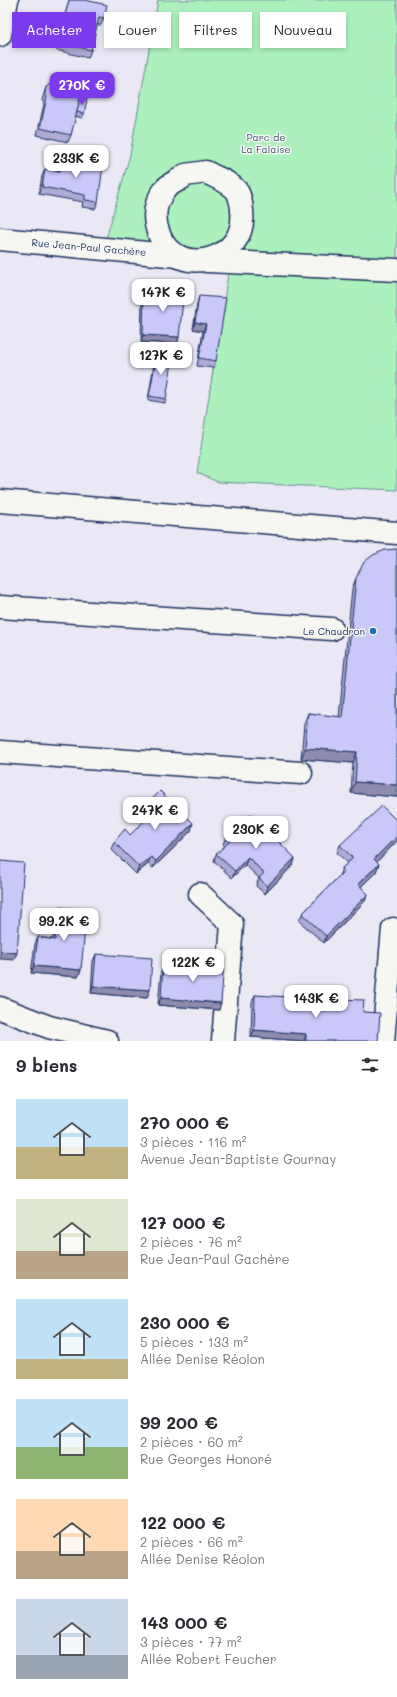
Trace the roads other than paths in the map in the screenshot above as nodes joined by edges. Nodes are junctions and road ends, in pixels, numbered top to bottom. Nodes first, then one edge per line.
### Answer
1 (7, 0) edge
2 (0, 35) edge
3 (0, 239) edge
4 (178, 256) junction
5 (202, 261) junction
6 (397, 270) edge
7 (0, 501) edge
8 (397, 533) edge
9 (0, 607) edge
10 (332, 629) dead end
11 (0, 752) edge
12 (301, 773) dead end
13 (200, 894) dead end
14 (393, 929) dead end
15 (0, 1008) edge
16 (107, 1041) edge
17 (223, 1041) edge
18 (383, 1041) edge

1 - 2 street
3 - 4 street, Rue Jean-Paul Gachère
4 - 5 street
4 - 5 street
5 - 6 street
7 - 8 street
9 - 10 street
11 - 12 street
13 - 17 street
14 - 18 street
15 - 16 street

